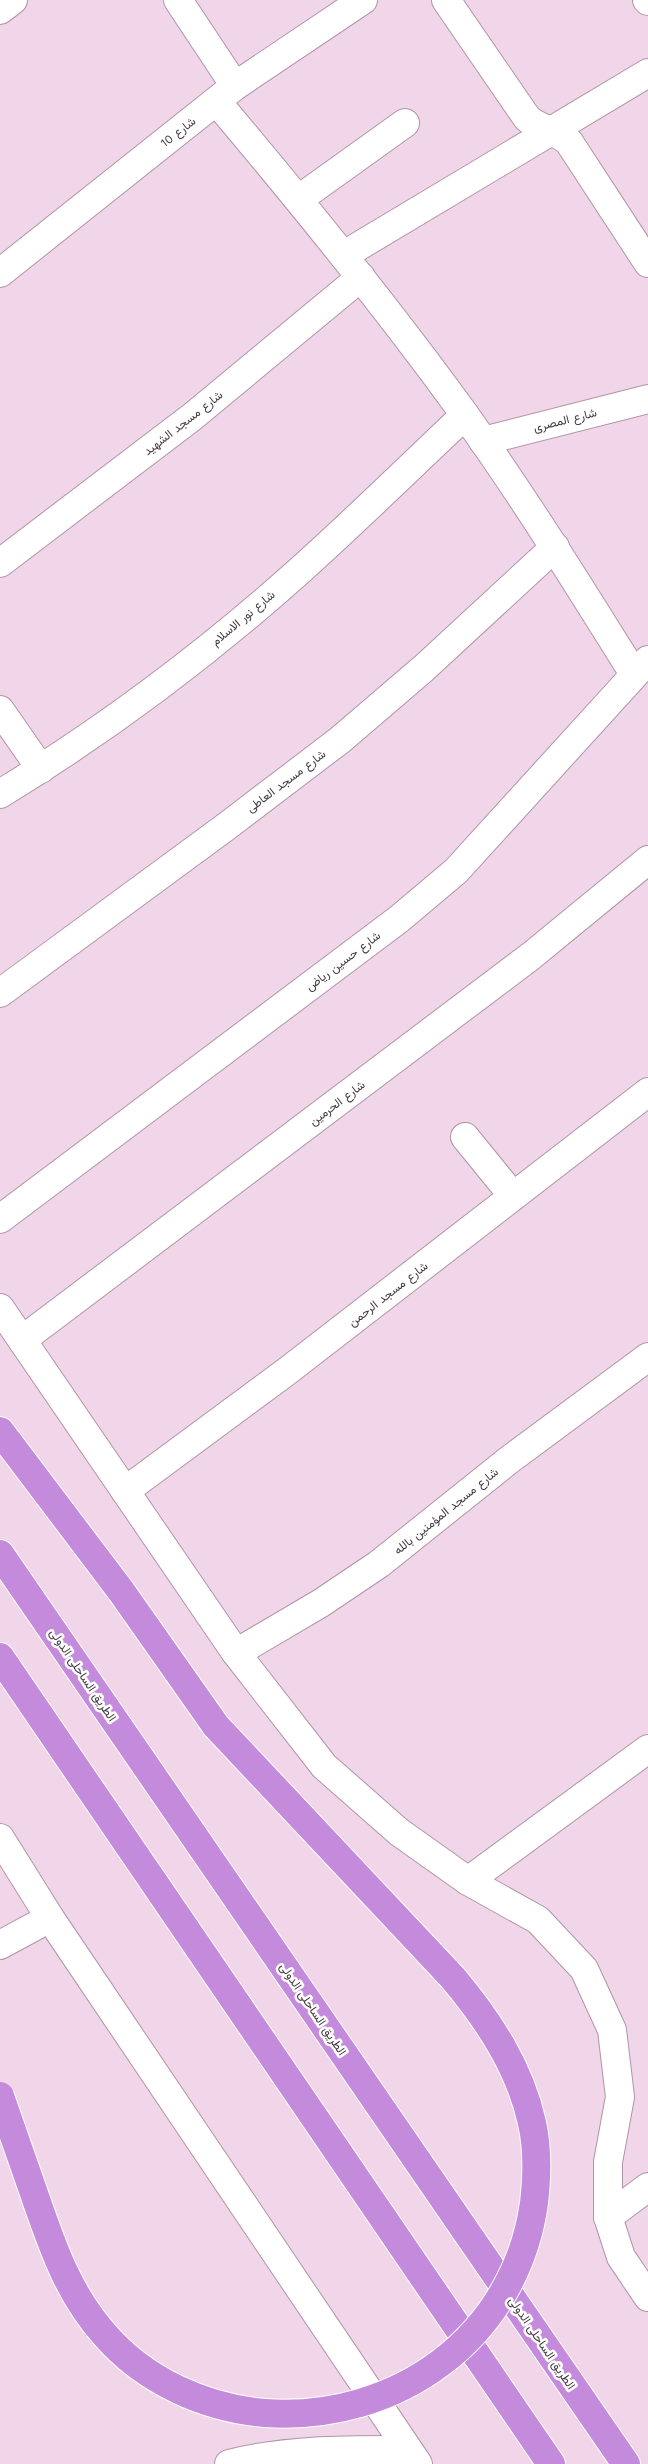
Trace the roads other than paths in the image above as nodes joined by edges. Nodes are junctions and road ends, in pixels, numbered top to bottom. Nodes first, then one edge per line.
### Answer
1 (13, 0) edge
2 (178, 0) edge
3 (363, 0) edge
4 (446, 0) edge
5 (0, 10) edge
6 (648, 73) edge
7 (226, 94) junction
8 (405, 123) dead end
9 (549, 131) junction
10 (299, 199) junction
11 (344, 255) junction
12 (648, 263) edge
13 (0, 273) edge
14 (361, 277) junction
15 (648, 399) edge
16 (465, 415) junction
17 (483, 441) junction
18 (554, 547) junction
19 (0, 564) edge
20 (641, 667) edge
21 (0, 710) edge
22 (41, 769) junction
23 (0, 794) edge
24 (648, 860) edge
25 (0, 993) edge
26 (648, 1092) edge
27 (465, 1137) dead end
28 (513, 1196) junction
29 (0, 1219) edge
30 (0, 1308) edge
31 (22, 1340) junction
32 (648, 1357) edge
33 (0, 1431) edge
34 (125, 1491) junction
35 (0, 1554) edge
36 (236, 1653) junction
37 (0, 1657) edge
38 (648, 1749) edge
39 (0, 1838) edge
40 (468, 1881) junction
41 (50, 1918) junction
42 (0, 1945) edge
43 (0, 2096) edge
44 (648, 2186) edge
45 (608, 2217) junction
46 (648, 2297) edge
47 (413, 2457) edge
48 (229, 2464) edge
49 (551, 2464) edge
50 (626, 2464) edge

1 - 5 street
2 - 7 street
3 - 7 street, شارع 10
4 - 9 street
6 - 9 street
7 - 10 street
7 - 13 street, شارع 10
8 - 10 street
9 - 11 street
9 - 12 street
10 - 11 street
11 - 14 street
14 - 16 street
14 - 19 street, شارع مسجد الشهيد
15 - 17 street, شارع المصرى
16 - 17 street
16 - 22 street, شارع نور الاسلام
17 - 18 street
18 - 20 street
18 - 25 street, شارع مسجد العاطى
20 - 29 street, شارع حسين رياض
21 - 22 street
22 - 23 street, شارع نور الاسلام
24 - 31 street, شارع الحرمين
26 - 28 street, شارع مسجد الرحمن
27 - 28 street
28 - 34 street, شارع مسجد الرحمن
30 - 31 street
31 - 34 street
32 - 36 street, شارع مسجد المؤمنين بالله
33 - 43 highway, bridge
34 - 36 street
35 - 50 highway, الطريق الساحلى الدولى
36 - 40 street
37 - 49 highway
38 - 40 street
39 - 41 street
40 - 45 street
41 - 42 street
41 - 47 street
44 - 45 street
45 - 46 street
47 - 48 street

